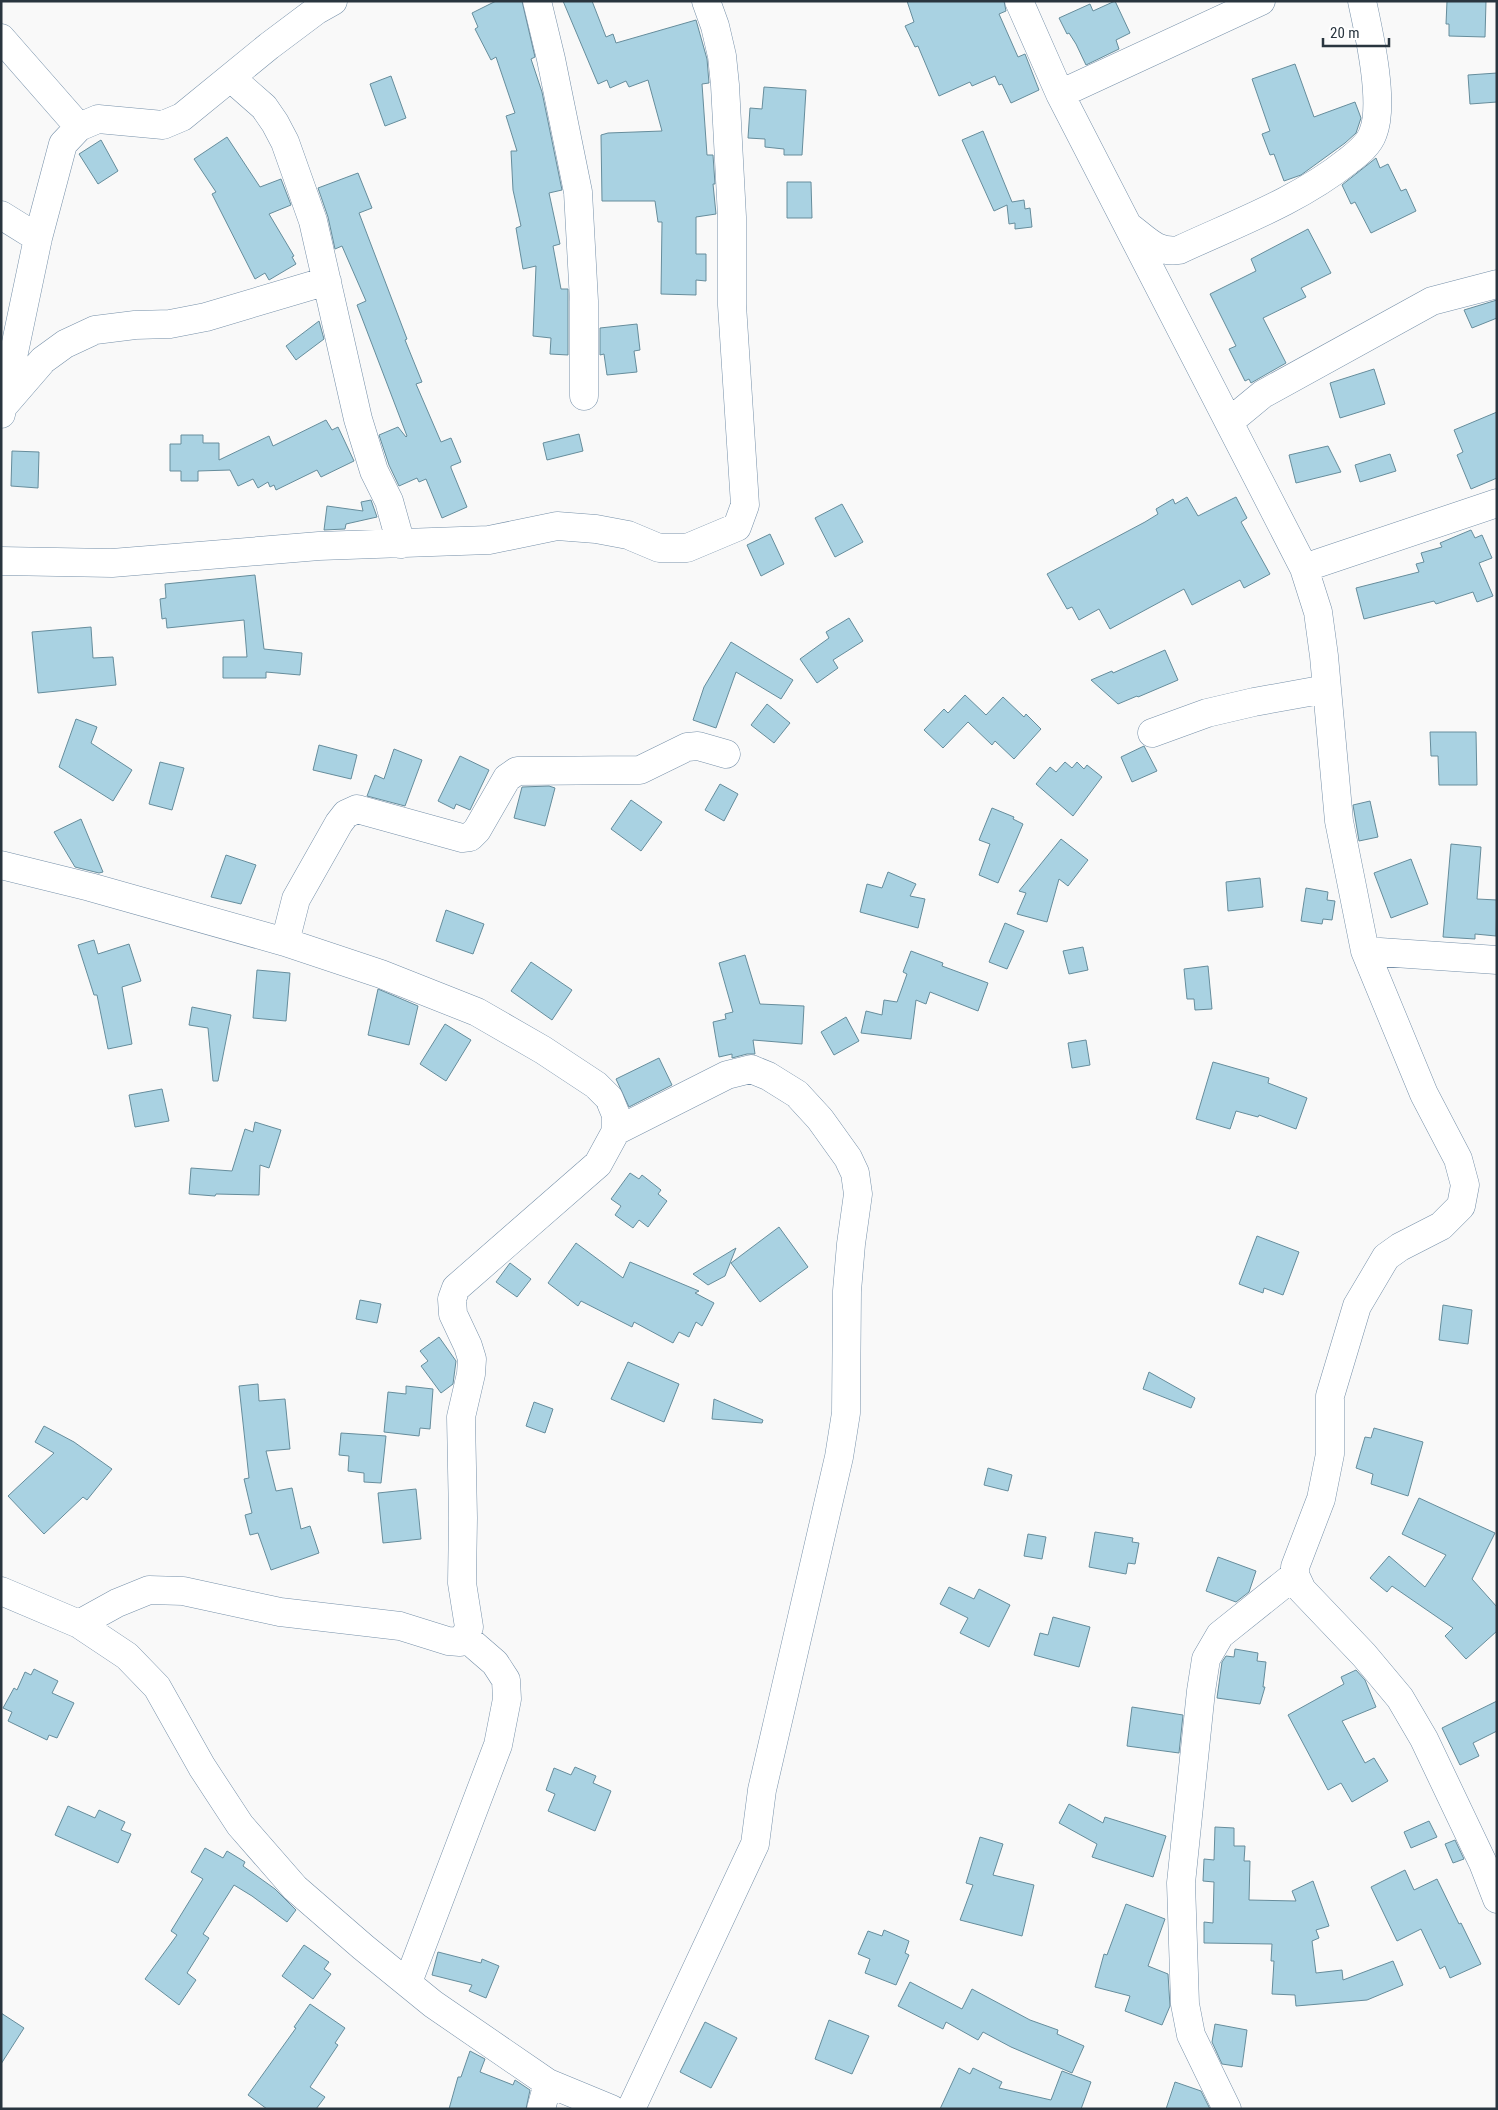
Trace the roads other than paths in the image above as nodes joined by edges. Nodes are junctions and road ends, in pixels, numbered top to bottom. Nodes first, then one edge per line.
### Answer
1 (333, 1) edge
2 (537, 1) edge
3 (706, 1) edge
4 (1019, 1) edge
5 (1261, 1) edge
6 (1362, 1) edge
7 (1, 38) edge
8 (231, 78) junction
9 (1060, 94) junction
10 (79, 127) junction
11 (1, 215) edge
12 (1126, 224) junction
13 (38, 238) junction
14 (327, 281) junction
15 (1497, 284) edge
16 (584, 396) dead end
17 (2, 410) edge
18 (1229, 422) junction
19 (1497, 503) edge
20 (401, 544) junction
21 (1, 561) edge
22 (1304, 568) junction
23 (1326, 689) junction
24 (1152, 733) dead end
25 (726, 754) dead end
26 (1, 865) edge
27 (285, 942) junction
28 (1365, 951) junction
29 (1497, 960) edge
30 (616, 1131) junction
31 (1295, 1575) junction
32 (1, 1591) edge
33 (79, 1624) junction
34 (465, 1637) junction
35 (1497, 1899) edge
36 (408, 1982) junction
37 (544, 2096) edge
38 (611, 2109) edge
39 (631, 2109) edge
40 (1227, 2109) edge

1 - 8 street
2 - 16 street
3 - 20 street
4 - 9 street
5 - 9 street
6 - 12 street
7 - 10 street
8 - 10 street
8 - 14 street
9 - 12 street
10 - 13 street
11 - 13 street
12 - 18 street
13 - 17 street
14 - 17 street
14 - 20 street
15 - 18 street
18 - 22 street
19 - 22 street
20 - 21 street
22 - 23 street
23 - 24 street
23 - 28 street
25 - 27 street
26 - 27 street
27 - 30 street
28 - 29 street
28 - 31 street
30 - 34 street
30 - 39 street
31 - 35 street
31 - 40 street
32 - 33 street
33 - 34 street
33 - 36 street
34 - 36 street
36 - 37 street
37 - 38 street

